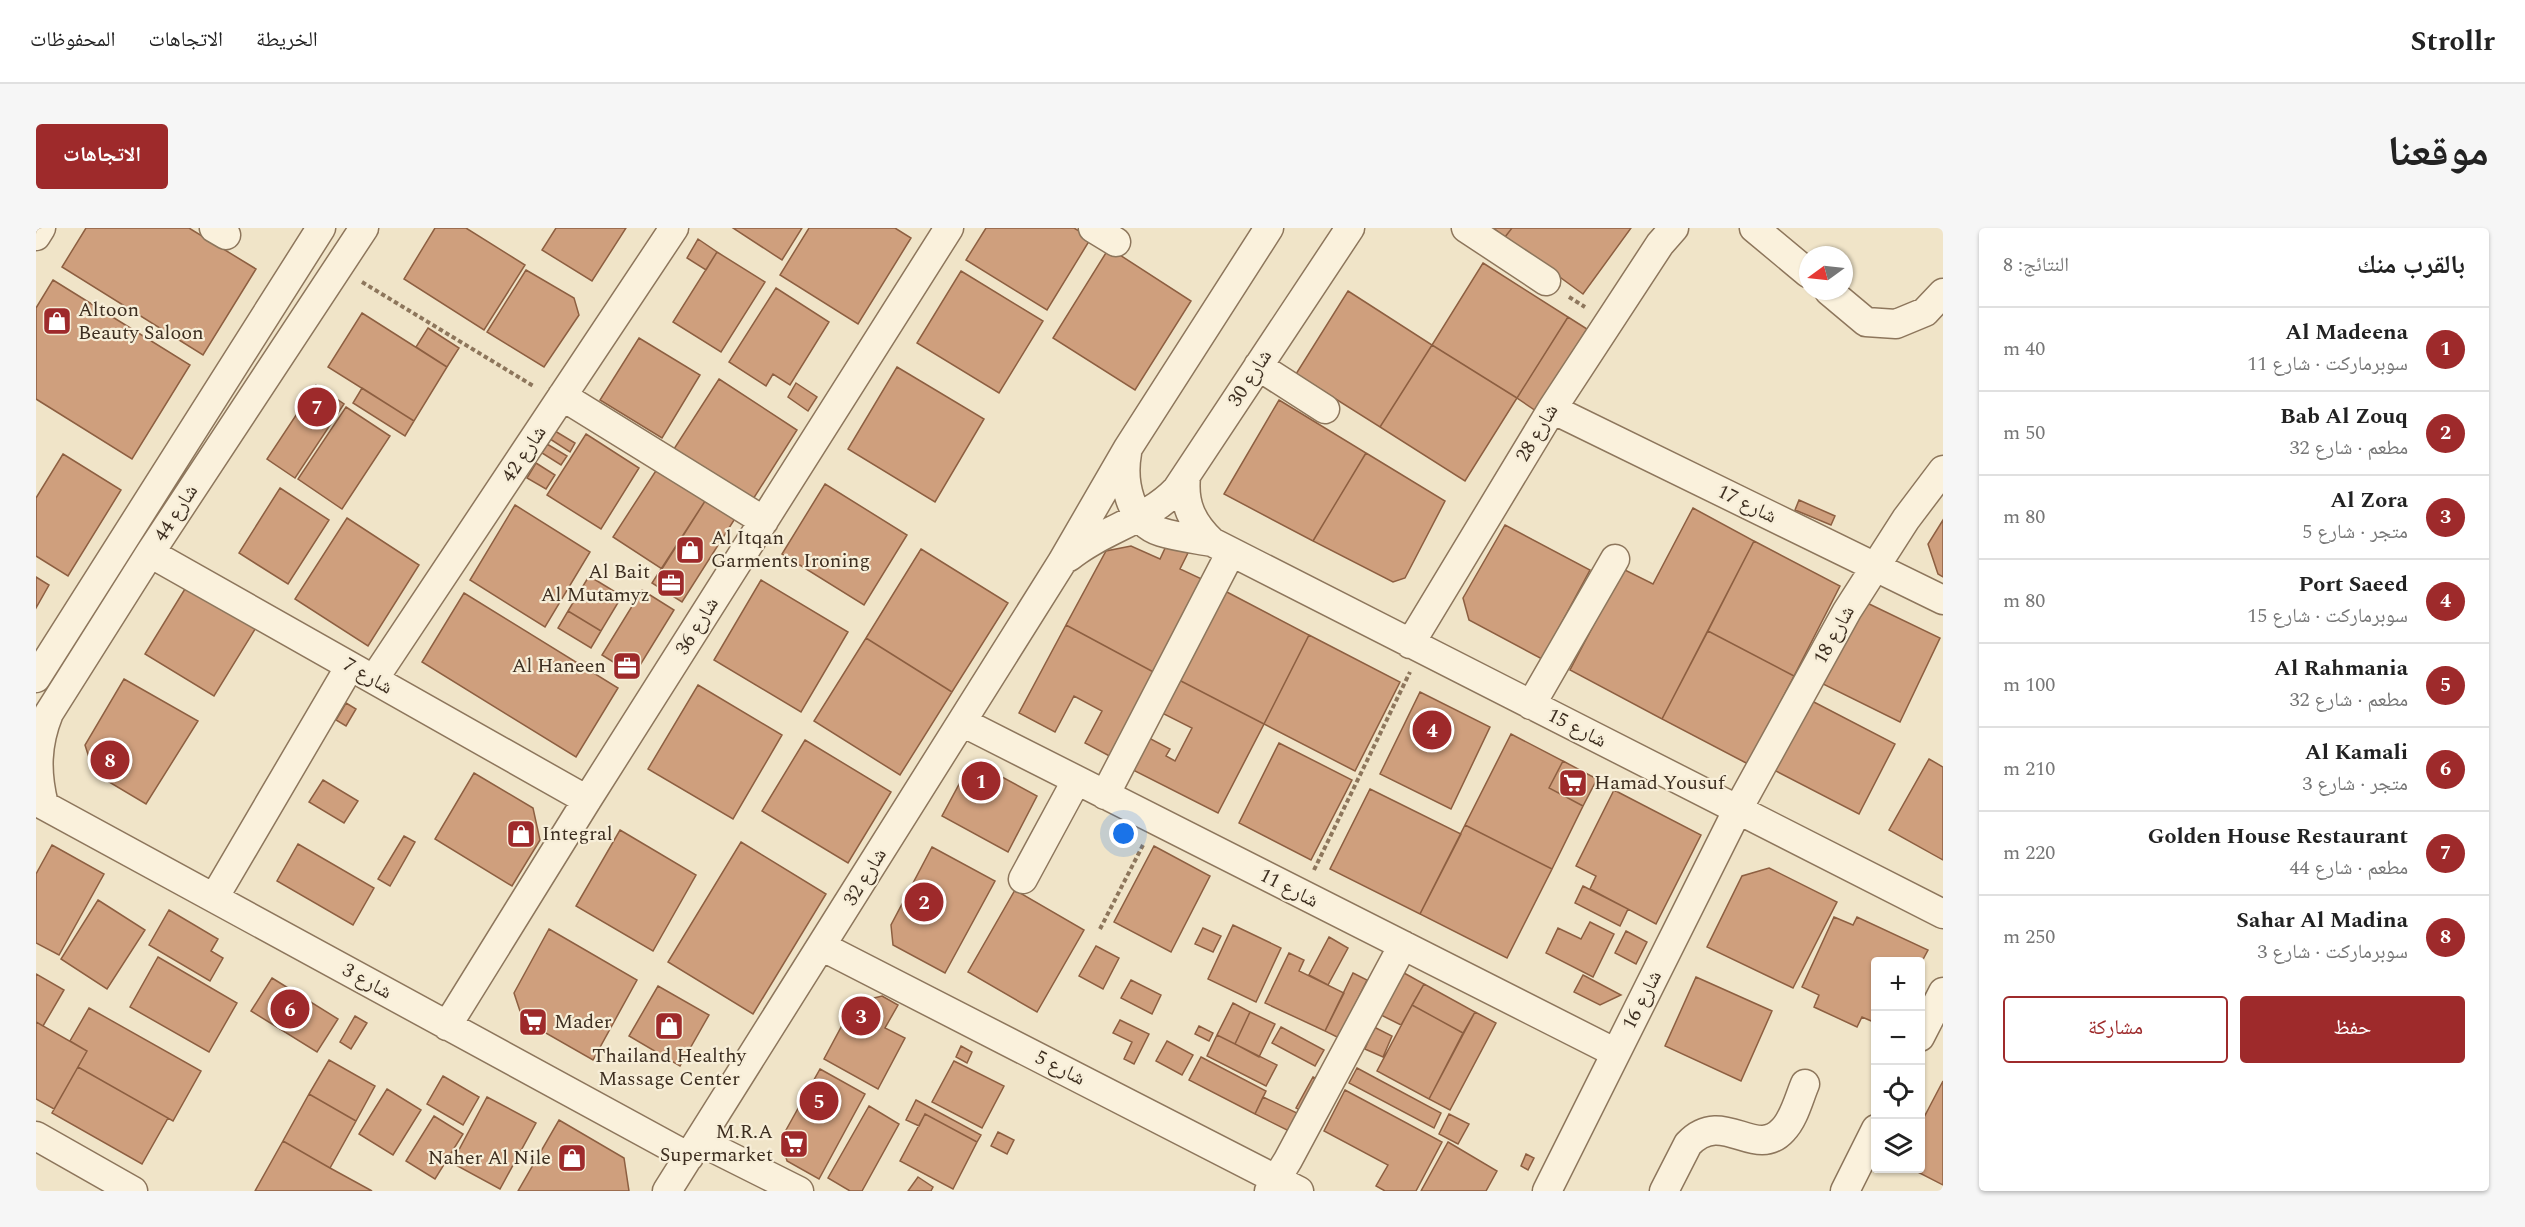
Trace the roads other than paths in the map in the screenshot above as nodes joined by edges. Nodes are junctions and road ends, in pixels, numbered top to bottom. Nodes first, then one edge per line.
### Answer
1 (41, 228) edge
2 (321, 228) edge
3 (364, 228) edge
4 (674, 228) edge
5 (949, 228) edge
6 (1269, 228) edge
7 (1466, 228) edge
8 (1760, 230) edge
9 (1658, 233) edge
10 (1341, 235) edge
11 (36, 236) edge
12 (1799, 265) edge
13 (1546, 281) road end
14 (1943, 293) edge
15 (1840, 300) edge
16 (1258, 366) junction
17 (560, 399) junction
18 (1325, 409) dead end
19 (1552, 409) junction
20 (1128, 448) junction
21 (1943, 470) edge
22 (1186, 476) junction
23 (1140, 518) junction
24 (764, 521) junction
25 (1221, 547) junction
26 (150, 553) junction
27 (1615, 559) dead end
28 (1062, 562) junction
29 (1874, 566) junction
30 (1943, 600) edge
31 (1416, 646) junction
32 (362, 673) junction
33 (36, 678) edge
34 (1531, 705) junction
35 (962, 723) junction
36 (1076, 781) junction
37 (1106, 795) junction
38 (587, 800) junction
39 (40, 803) edge
40 (1738, 809) junction
41 (1023, 879) dead end
42 (214, 898) junction
43 (1943, 914) edge
44 (1403, 945) junction
45 (821, 946) junction
46 (1943, 992) edge
47 (447, 1026) junction
48 (1925, 1028) edge
49 (1616, 1053) junction
50 (1805, 1084) dead end
51 (36, 1136) edge
52 (1871, 1137) edge
53 (694, 1149) junction
54 (1282, 1187) edge
55 (670, 1190) edge
56 (133, 1191) edge
57 (799, 1191) edge
58 (1547, 1191) edge
59 (1664, 1191) edge
60 (1845, 1191) edge

1 - 11 street
2 - 33 street, شارع 44
3 - 26 street, شارع 44
4 - 17 street, شارع 42
5 - 24 street, شارع 36
6 - 20 street
7 - 13 street
8 - 12 street
9 - 19 street, شارع 28
10 - 16 street, شارع 30
14 - 15 street
16 - 18 street
16 - 22 street, شارع 30
17 - 24 street
17 - 32 street, شارع 42
19 - 29 street, شارع 17
19 - 31 street, شارع 28
20 - 23 street
20 - 28 street, شارع 32
21 - 29 street, شارع 18
22 - 23 street, شارع 30
22 - 25 street, شارع 15
23 - 25 street, شارع 15
23 - 28 street, شارع 32
24 - 38 street, شارع 36
25 - 31 street, شارع 15
25 - 37 street
26 - 32 street, شارع 7
26 - 39 street, شارع 44
27 - 34 street
28 - 35 street, شارع 32
29 - 30 street, شارع 17
29 - 40 street, شارع 18
31 - 34 street, شارع 15
32 - 38 street, شارع 7
32 - 42 street, شارع 42
34 - 40 street, شارع 15
35 - 36 street, شارع 11
35 - 45 street, شارع 32
36 - 37 street, شارع 11
36 - 41 street
37 - 44 street, شارع 11
38 - 47 street, شارع 36
39 - 42 street, شارع 3
40 - 43 street, شارع 15
40 - 49 street, شارع 16
42 - 47 street, شارع 3
44 - 49 street, شارع 11
44 - 54 street
45 - 53 street, شارع 32
45 - 54 street, شارع 5
46 - 48 street
47 - 53 street, شارع 3
49 - 58 street, شارع 16
50 - 59 street
51 - 56 street
52 - 60 street
53 - 55 street, شارع 32
53 - 57 street, شارع 3

